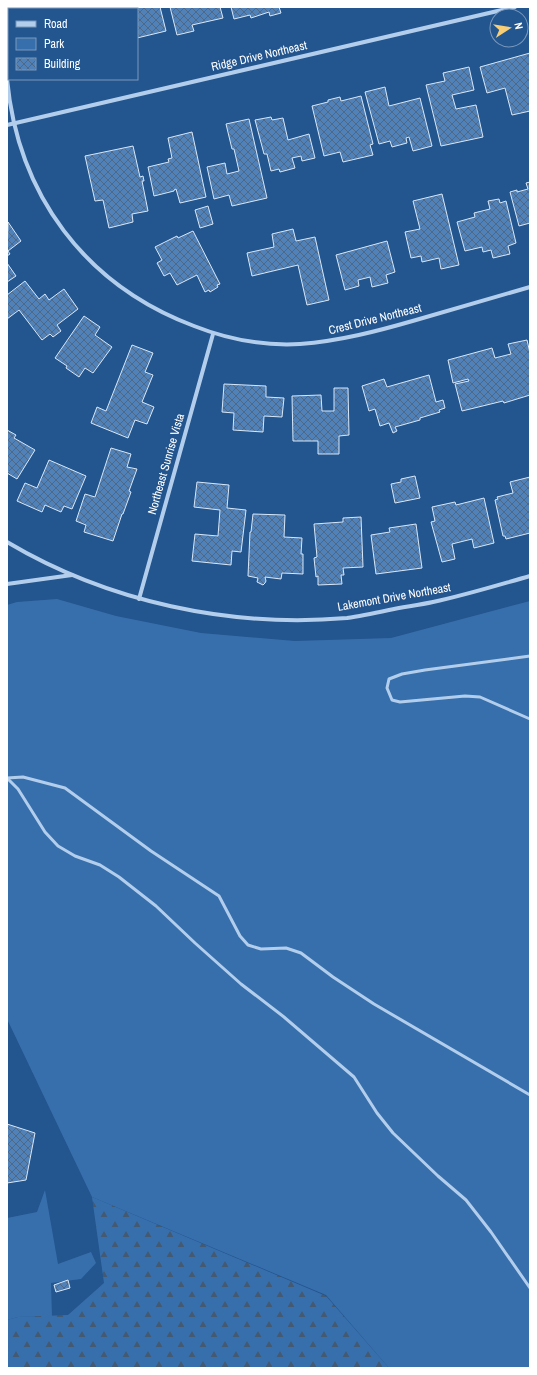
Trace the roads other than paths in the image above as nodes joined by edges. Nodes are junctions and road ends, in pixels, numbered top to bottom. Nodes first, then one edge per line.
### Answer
1 (515, 7) edge
2 (7, 79) edge
3 (14, 124) junction
4 (7, 125) edge
5 (530, 287) edge
6 (213, 334) junction
7 (7, 542) edge
8 (72, 575) junction
9 (530, 576) edge
10 (7, 584) edge
11 (139, 599) junction
12 (530, 656) edge
13 (530, 719) edge
14 (7, 778) edge
15 (530, 1094) edge
16 (530, 1288) edge

1 - 3 street, Ridge Drive Northeast
2 - 3 street, Crest Drive Northeast
3 - 4 street, Ridge Drive Northeast
3 - 6 street, Crest Drive Northeast
5 - 6 street, Crest Drive Northeast
6 - 11 street, Northeast Sunrise Vista
7 - 8 street, Lakemont Drive Northeast
8 - 10 street, Lakemont Drive Northeast
8 - 11 street, Lakemont Drive Northeast
9 - 11 street, Lakemont Drive Northeast
12 - 13 lane
14 - 15 lane
14 - 16 lane

